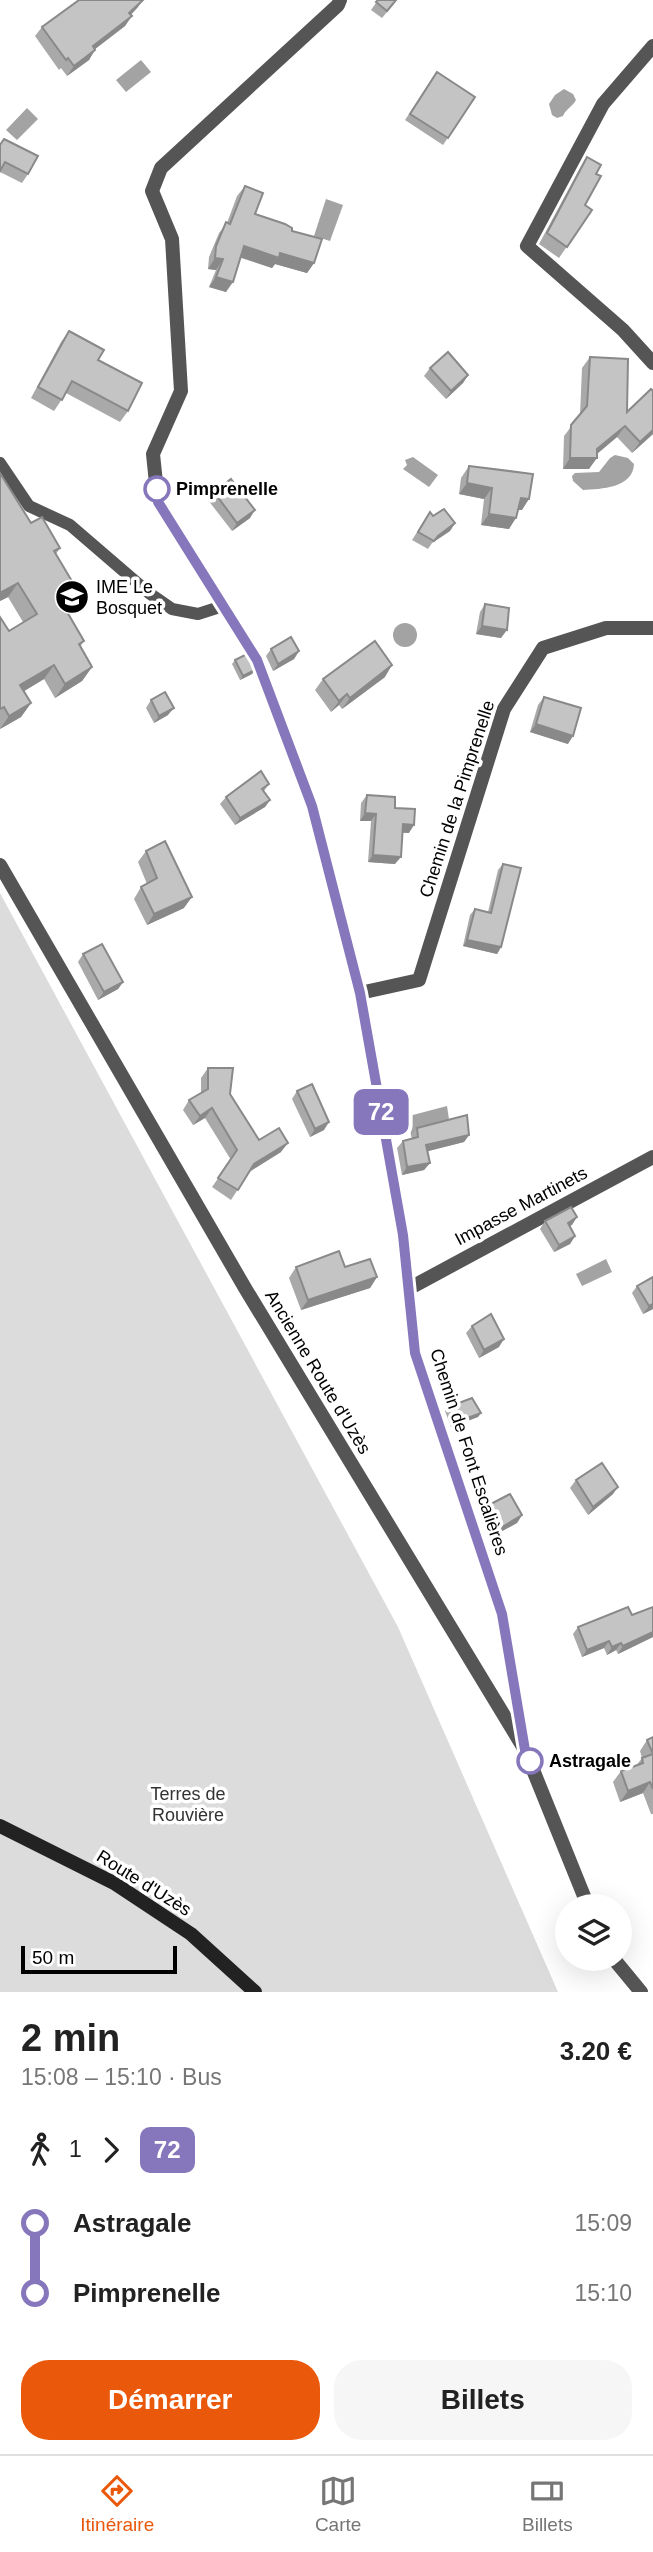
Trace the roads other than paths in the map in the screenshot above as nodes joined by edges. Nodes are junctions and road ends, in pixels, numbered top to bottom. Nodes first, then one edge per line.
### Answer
1 (340, 0) edge
2 (653, 46) edge
3 (653, 363) edge
4 (0, 463) edge
5 (223, 606) junction
6 (653, 628) edge
7 (0, 865) edge
8 (360, 993) junction
9 (653, 1157) edge
10 (408, 1289) junction
11 (525, 1750) junction
12 (0, 1826) edge
13 (583, 1894) edge
14 (624, 1971) edge
15 (255, 1992) edge
16 (641, 1992) edge

1 - 5 street, Chemin de Font Escalières
2 - 3 street
4 - 5 lane
5 - 8 street, Chemin de Font Escalières
6 - 8 street, Chemin de la Pimprenelle
7 - 11 street, Ancienne Route d'Uzès
8 - 10 street, Chemin de Font Escalières
9 - 10 street, Impasse Martinets
10 - 11 street, Chemin de Font Escalières
11 - 13 street, Ancienne Route d'Uzès
12 - 15 main road, Route d'Uzès
14 - 16 street

